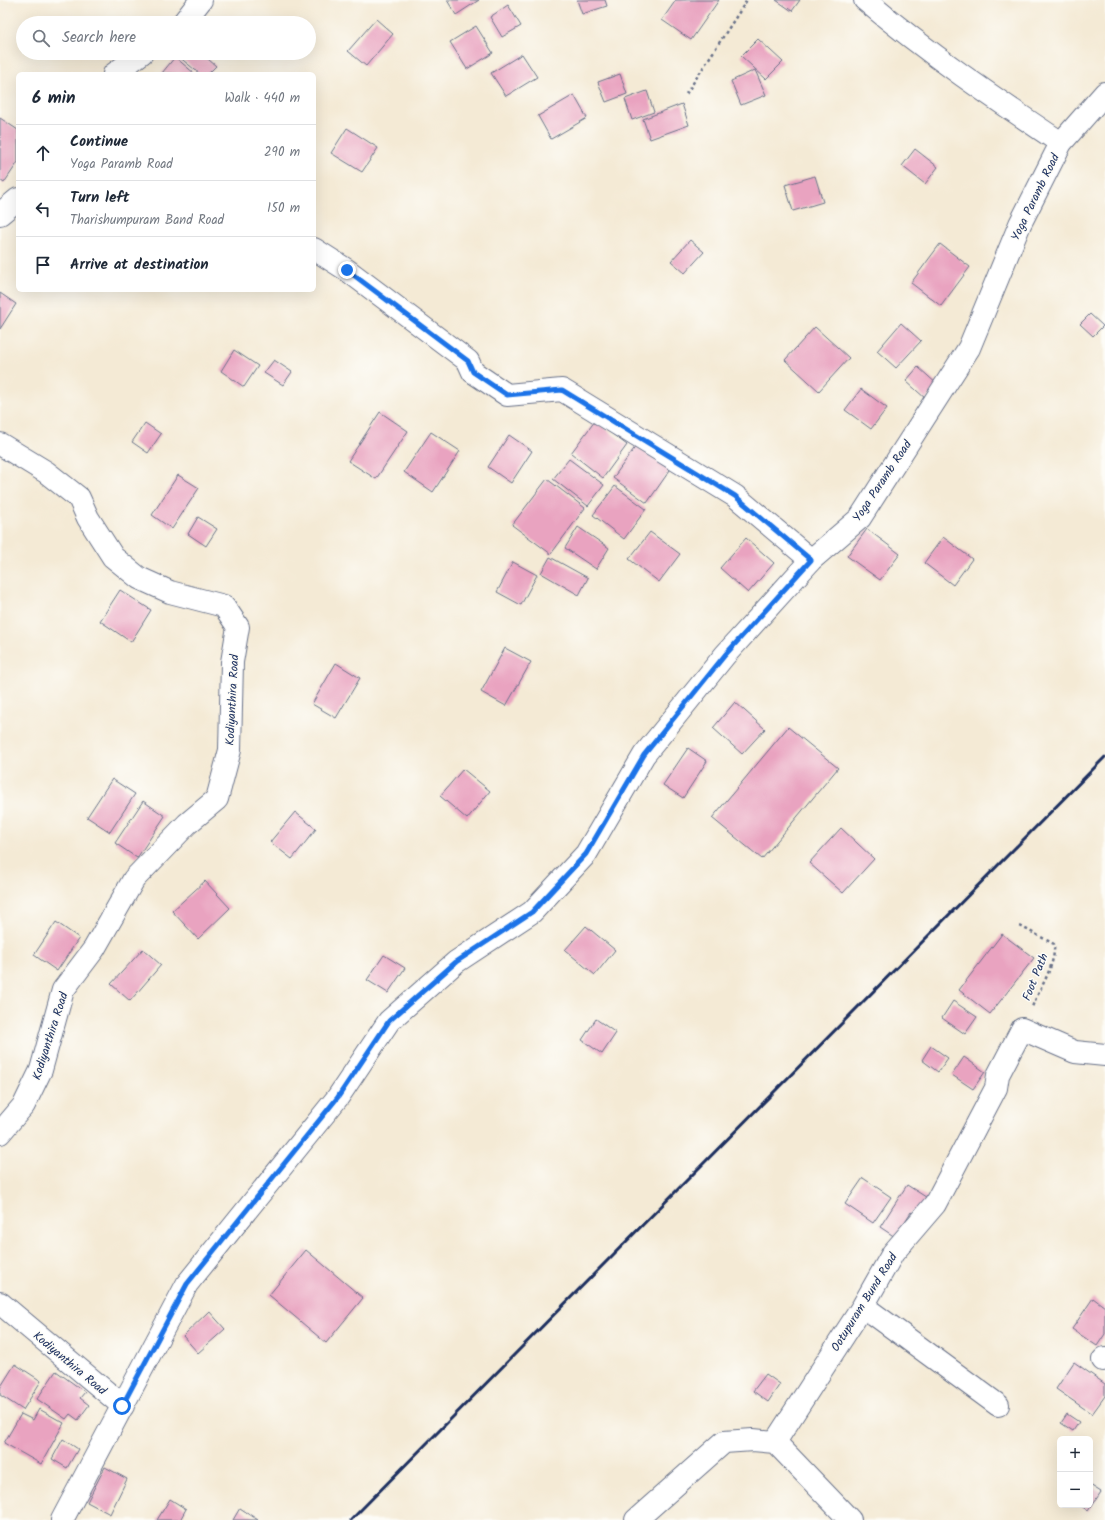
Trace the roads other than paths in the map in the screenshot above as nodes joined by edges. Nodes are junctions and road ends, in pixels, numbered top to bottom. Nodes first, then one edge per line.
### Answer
1 (201, 0) edge
2 (865, 0) edge
3 (188, 16) edge
4 (133, 60) edge
5 (117, 72) edge
6 (1105, 93) edge
7 (1062, 142) junction
8 (16, 201) edge
9 (0, 214) edge
10 (316, 250) edge
11 (0, 444) edge
12 (811, 560) junction
13 (1105, 1055) edge
14 (0, 1133) edge
15 (0, 1303) edge
16 (863, 1306) junction
17 (998, 1405) dead end
18 (122, 1406) junction
19 (775, 1442) junction
20 (62, 1520) edge
21 (636, 1520) edge
22 (850, 1520) edge

1 - 3 street
2 - 7 street
4 - 5 street
6 - 7 street, Yoga Paramb Road
7 - 12 street, Yoga Paramb Road
8 - 9 street
10 - 12 street
11 - 14 street, Kodiyanthira Road
12 - 18 street, Yoga Paramb Road
13 - 16 street, Ootupuram Bund Road
15 - 18 street, Kodiyanthira Road
16 - 17 street
16 - 19 street, Ootupuram Bund Road
18 - 20 street, Yoga Paramb Road
19 - 21 street
19 - 22 street

